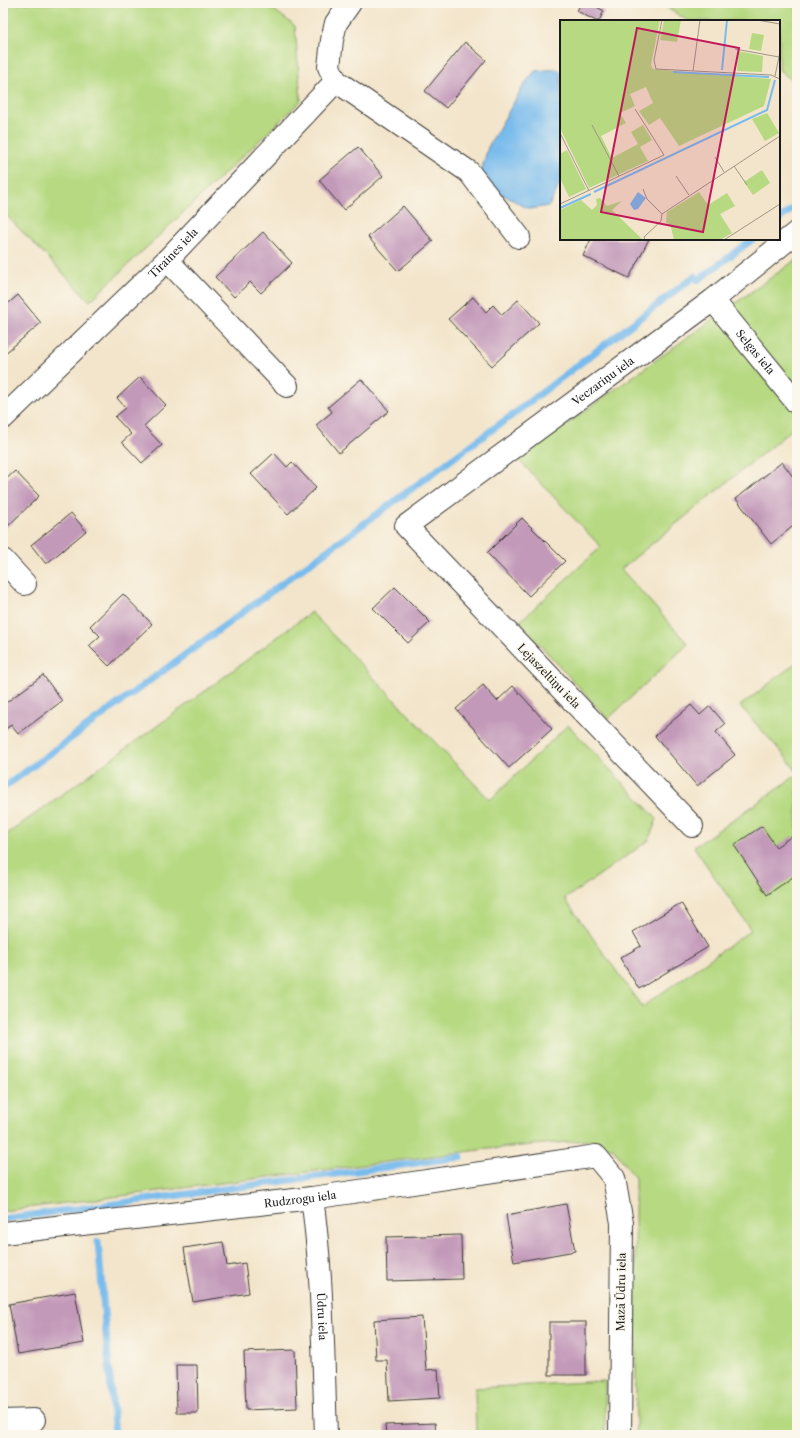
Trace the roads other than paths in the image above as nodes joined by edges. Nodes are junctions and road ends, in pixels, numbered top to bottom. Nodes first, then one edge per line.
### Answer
1 (350, 3) edge
2 (336, 81) junction
3 (797, 232) edge
4 (519, 237) dead end
5 (167, 260) junction
6 (713, 300) junction
7 (287, 386) dead end
8 (797, 403) edge
9 (3, 418) edge
10 (406, 526) joint
11 (3, 560) edge
12 (25, 584) dead end
13 (692, 826) dead end
14 (596, 1156) joint
15 (312, 1198) junction
16 (3, 1233) edge
17 (34, 1420) dead end
18 (3, 1421) edge
19 (326, 1435) edge
20 (620, 1435) edge

1 - 2 street
2 - 4 street
2 - 5 street, Tīraines iela
3 - 6 street, Veczariņu iela
5 - 7 street
5 - 9 street, Tīraines iela
6 - 8 street, Selgas iela
6 - 10 street, Veczariņu iela
10 - 13 street, Lejaszeltiņu iela
11 - 12 street
14 - 15 street, Rudzrogu iela
14 - 20 street, Mazā Ūdru iela
15 - 16 street, Rudzrogu iela
15 - 19 street, Ūdru iela
17 - 18 street

